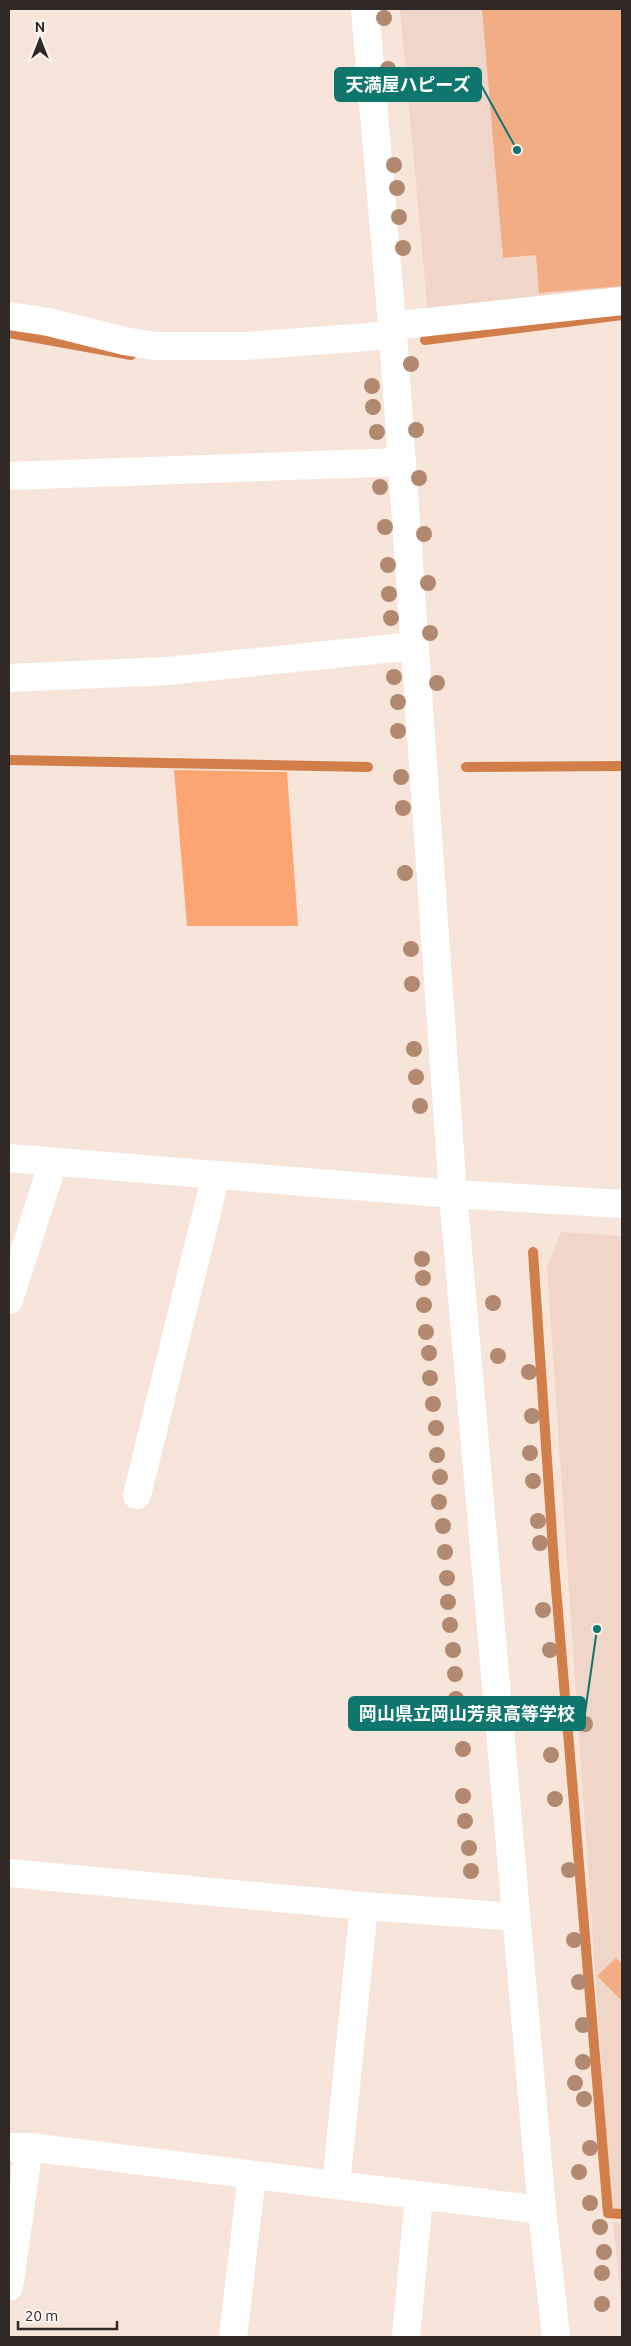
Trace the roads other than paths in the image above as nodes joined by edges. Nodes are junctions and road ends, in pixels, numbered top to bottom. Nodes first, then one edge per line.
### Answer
1 (365, 9) edge
2 (622, 301) edge
3 (9, 316) edge
4 (393, 331) junction
5 (402, 462) junction
6 (9, 476) edge
7 (415, 646) junction
8 (9, 678) edge
9 (9, 1158) edge
10 (53, 1162) junction
11 (216, 1175) junction
12 (454, 1194) junction
13 (622, 1204) edge
14 (9, 1300) edge
15 (136, 1495) dead end
16 (9, 1873) edge
17 (364, 1906) junction
18 (516, 1917) junction
19 (19, 2147) edge
20 (252, 2175) junction
21 (336, 2185) junction
22 (419, 2196) junction
23 (542, 2210) junction
24 (9, 2287) edge
25 (233, 2337) edge
26 (406, 2337) edge
27 (556, 2337) edge

1 - 4 street
2 - 4 street
3 - 4 street
4 - 5 street
5 - 6 street
5 - 7 street
7 - 8 street
7 - 12 street
9 - 10 street
10 - 11 street
10 - 14 street
11 - 12 street
11 - 15 street
12 - 13 street
12 - 18 street
16 - 17 street
17 - 18 street
17 - 21 street
18 - 23 street
19 - 20 street
19 - 24 street
20 - 21 street
20 - 25 street
21 - 22 street
22 - 23 street
22 - 26 street
23 - 27 street

